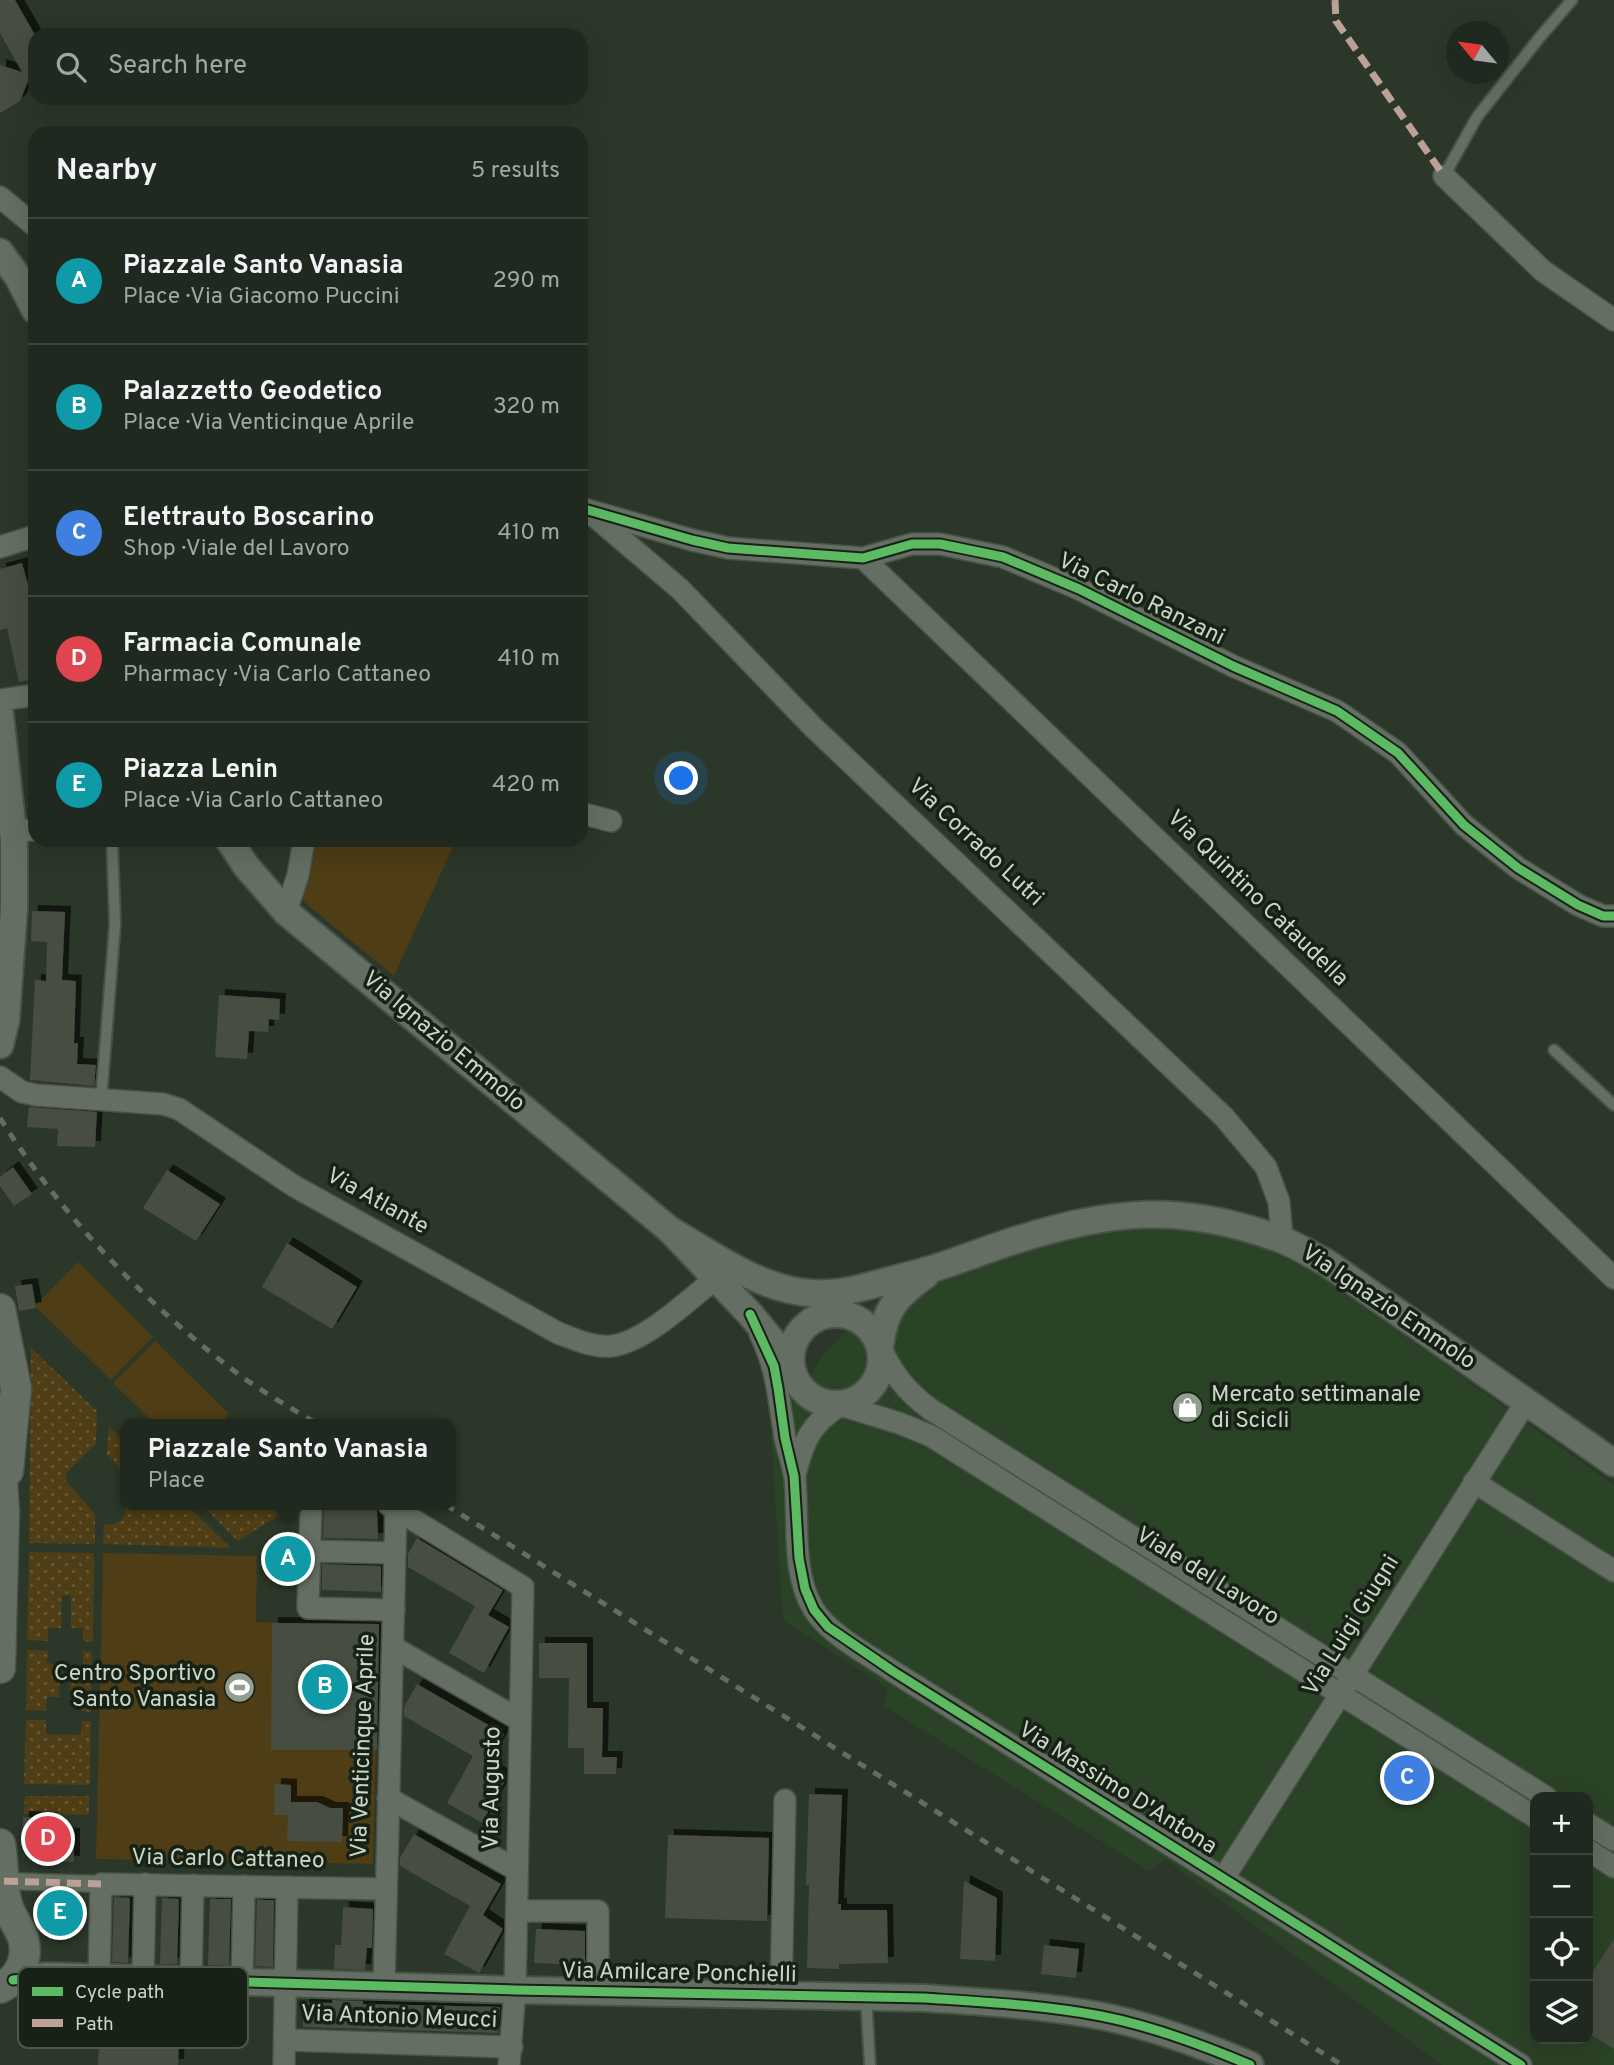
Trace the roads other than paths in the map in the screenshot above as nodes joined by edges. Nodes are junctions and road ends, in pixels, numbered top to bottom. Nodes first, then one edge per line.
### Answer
1 (1572, 0) edge
2 (1444, 176) joint
3 (0, 197) edge
4 (28, 220) edge
5 (0, 252) edge
6 (28, 296) edge
7 (1614, 320) edge
8 (588, 511) edge
9 (588, 512) edge
10 (28, 538) edge
11 (0, 547) edge
12 (863, 558) junction
13 (28, 696) edge
14 (0, 700) edge
15 (0, 714) edge
16 (4, 762) edge
17 (588, 815) edge
18 (611, 821) dead end
19 (16, 835) edge
20 (112, 847) edge
21 (234, 847) edge
22 (303, 847) edge
23 (7, 908) edge
24 (286, 912) junction
25 (1614, 916) edge
26 (0, 1045) edge
27 (1554, 1050) dead end
28 (0, 1077) edge
29 (101, 1101) junction
30 (1614, 1105) edge
31 (670, 1230) junction
32 (1282, 1240) junction
33 (936, 1269) junction
34 (716, 1278) junction
35 (1614, 1278) edge
36 (827, 1308) junction
37 (0, 1309) edge
38 (750, 1314) junction
39 (880, 1346) junction
40 (790, 1362) junction
41 (7, 1390) edge
42 (780, 1399) junction
43 (1526, 1402) junction
44 (840, 1405) junction
45 (0, 1449) edge
46 (1614, 1463) edge
47 (794, 1476) junction
48 (1475, 1482) junction
49 (311, 1510) edge
50 (393, 1510) edge
51 (398, 1510) edge
52 (2, 1512) edge
53 (315, 1550) junction
54 (395, 1553) junction
55 (1614, 1571) edge
56 (1, 1601) edge
57 (394, 1610) junction
58 (393, 1647) junction
59 (0, 1668) edge
60 (1353, 1674) junction
61 (1341, 1693) junction
62 (520, 1720) junction
63 (1538, 1792) edge
64 (388, 1798) junction
65 (785, 1800) dead end
66 (1530, 1814) edge
67 (1593, 1827) edge
68 (1614, 1840) edge
69 (0, 1844) edge
70 (1593, 1853) edge
71 (1614, 1867) edge
72 (517, 1870) junction
73 (1223, 1879) junction
74 (4, 1881) junction
75 (106, 1884) junction
76 (145, 1884) junction
77 (193, 1885) junction
78 (244, 1886) junction
79 (287, 1887) junction
80 (386, 1889) junction
81 (517, 1911) junction
82 (13, 1926) edge
83 (20, 1967) edge
84 (67, 1967) edge
85 (100, 1967) edge
86 (143, 1967) edge
87 (191, 1967) edge
88 (242, 1967) edge
89 (18, 1970) edge
90 (248, 1982) edge
91 (286, 1983) junction
92 (384, 1985) junction
93 (5, 1988) edge
94 (515, 1990) junction
95 (598, 1992) junction
96 (781, 1996) junction
97 (866, 1997) junction
98 (285, 2040) junction
99 (511, 2056) edge
100 (284, 2065) edge
101 (870, 2065) edge
102 (1250, 2065) edge
103 (1521, 2065) edge

1 - 2 lane
2 - 7 street
3 - 4 street
5 - 6 street
8 - 12 street, Via Carlo Ranzani
9 - 32 street, Via Corrado Lutri
10 - 11 street
12 - 25 street, Via Carlo Ranzani
12 - 35 street, Via Quintino Cataudella
13 - 14 street
15 - 16 street
16 - 19 street
17 - 18 street
19 - 23 street
20 - 29 lane
21 - 24 street, Via Ignazio Emmolo
22 - 24 street
23 - 26 street
24 - 31 street, Via Ignazio Emmolo
27 - 30 lane
28 - 29 street, Via Atlante
29 - 34 street, Via Atlante
31 - 34 street
31 - 36 street
32 - 33 street, Via Ignazio Emmolo
32 - 43 street, Via Ignazio Emmolo
33 - 36 street
33 - 39 street
34 - 38 street
36 - 39 street
36 - 40 street
37 - 41 main road
38 - 40 street
38 - 42 street
39 - 44 street
39 - 60 street
40 - 42 street
40 - 44 street
41 - 52 main road
42 - 47 street
43 - 46 street, Via Ignazio Emmolo
43 - 48 street, Via Luigi Giugni
44 - 47 street
44 - 61 street, Viale del Lavoro
45 - 52 main road
47 - 73 street, Via Massimo D'Antona
48 - 55 street
48 - 60 street, Via Luigi Giugni
49 - 53 street
50 - 54 street, Via Venticinque Aprile
51 - 62 street, Via Augusto
52 - 56 main road
53 - 54 street
53 - 57 street
54 - 57 street, Via Venticinque Aprile
56 - 59 main road
57 - 58 street, Via Venticinque Aprile
58 - 62 street
58 - 64 street, Via Venticinque Aprile
60 - 61 street, Via Luigi Giugni
60 - 63 street
61 - 66 street, Viale del Lavoro
61 - 73 street, Via Luigi Giugni
62 - 72 street, Via Augusto
64 - 72 street
64 - 80 street, Via Venticinque Aprile
65 - 96 street
67 - 68 street
69 - 74 main road
70 - 71 street
72 - 81 street, Via Augusto
73 - 103 street, Via Massimo D'Antona
74 - 75 street
74 - 82 main road
75 - 76 street, Via Carlo Cattaneo
75 - 85 street
76 - 77 street, Via Carlo Cattaneo
76 - 86 street
77 - 78 street, Via Carlo Cattaneo
77 - 87 street
78 - 79 street, Via Carlo Cattaneo
78 - 88 street
79 - 80 street, Via Carlo Cattaneo
79 - 91 street
80 - 92 street, Via Venticinque Aprile
81 - 94 street, Via Augusto
81 - 95 street
82 - 83 main road
82 - 84 street
89 - 93 main road
90 - 91 street, Via Amilcare Ponchielli
91 - 92 street, Via Amilcare Ponchielli
91 - 98 street
92 - 94 street, Via Amilcare Ponchielli
94 - 95 street, Via Amilcare Ponchielli
94 - 99 street, Via Augusto
95 - 96 street, Via Amilcare Ponchielli
96 - 97 street, Via Amilcare Ponchielli
97 - 101 lane
97 - 102 street, Via Amilcare Ponchielli
98 - 99 street, Via Antonio Meucci
98 - 100 street

